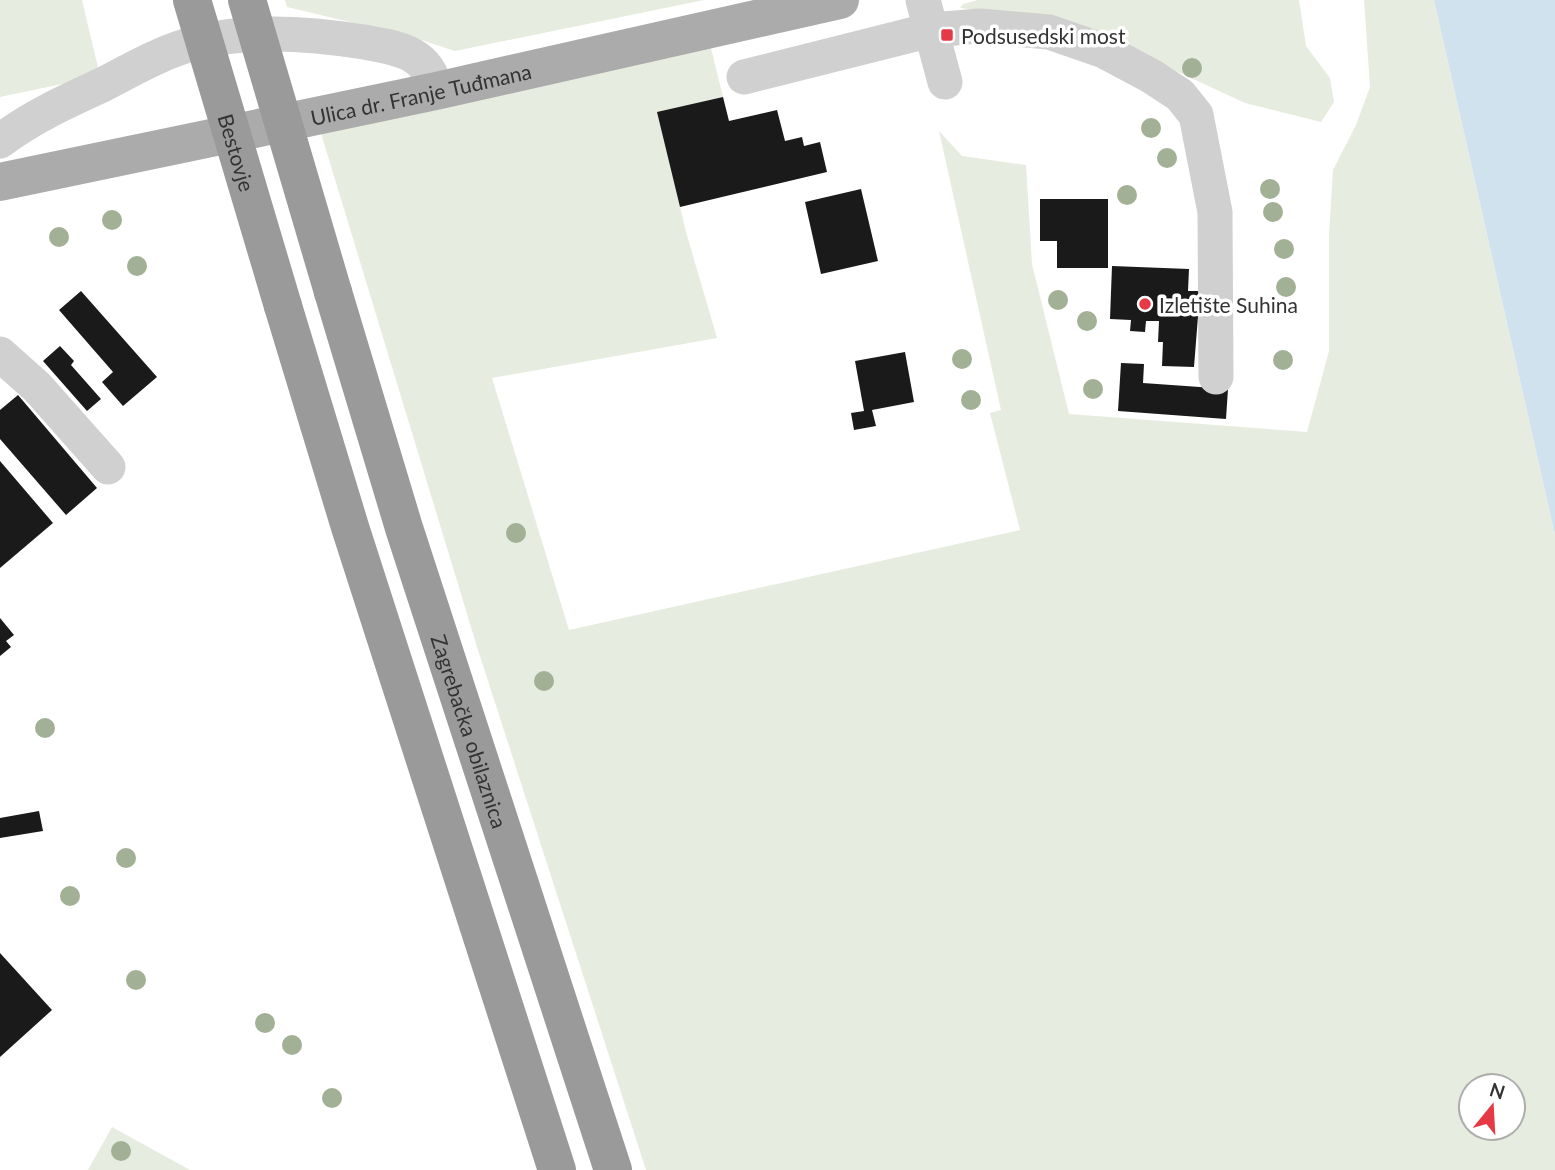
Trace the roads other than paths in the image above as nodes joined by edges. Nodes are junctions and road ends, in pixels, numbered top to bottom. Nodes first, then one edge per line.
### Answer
1 (192, 0) edge
2 (247, 0) edge
3 (840, 0) edge
4 (927, 15) edge
5 (744, 77) dead end
6 (945, 82) dead end
7 (436, 91) junction
8 (0, 141) edge
9 (0, 182) edge
10 (0, 354) edge
11 (1216, 377) dead end
12 (108, 467) dead end
13 (557, 1170) edge
14 (613, 1170) edge

1 - 13 highway, Bestovje, bridge
2 - 14 highway, Zagrebačka obilaznica, bridge
3 - 7 main road, Ulica dr. Franje Tuđmana
4 - 5 lane
4 - 6 lane
4 - 11 lane
7 - 8 lane
7 - 9 main road, Ulica dr. Franje Tuđmana
10 - 12 lane

